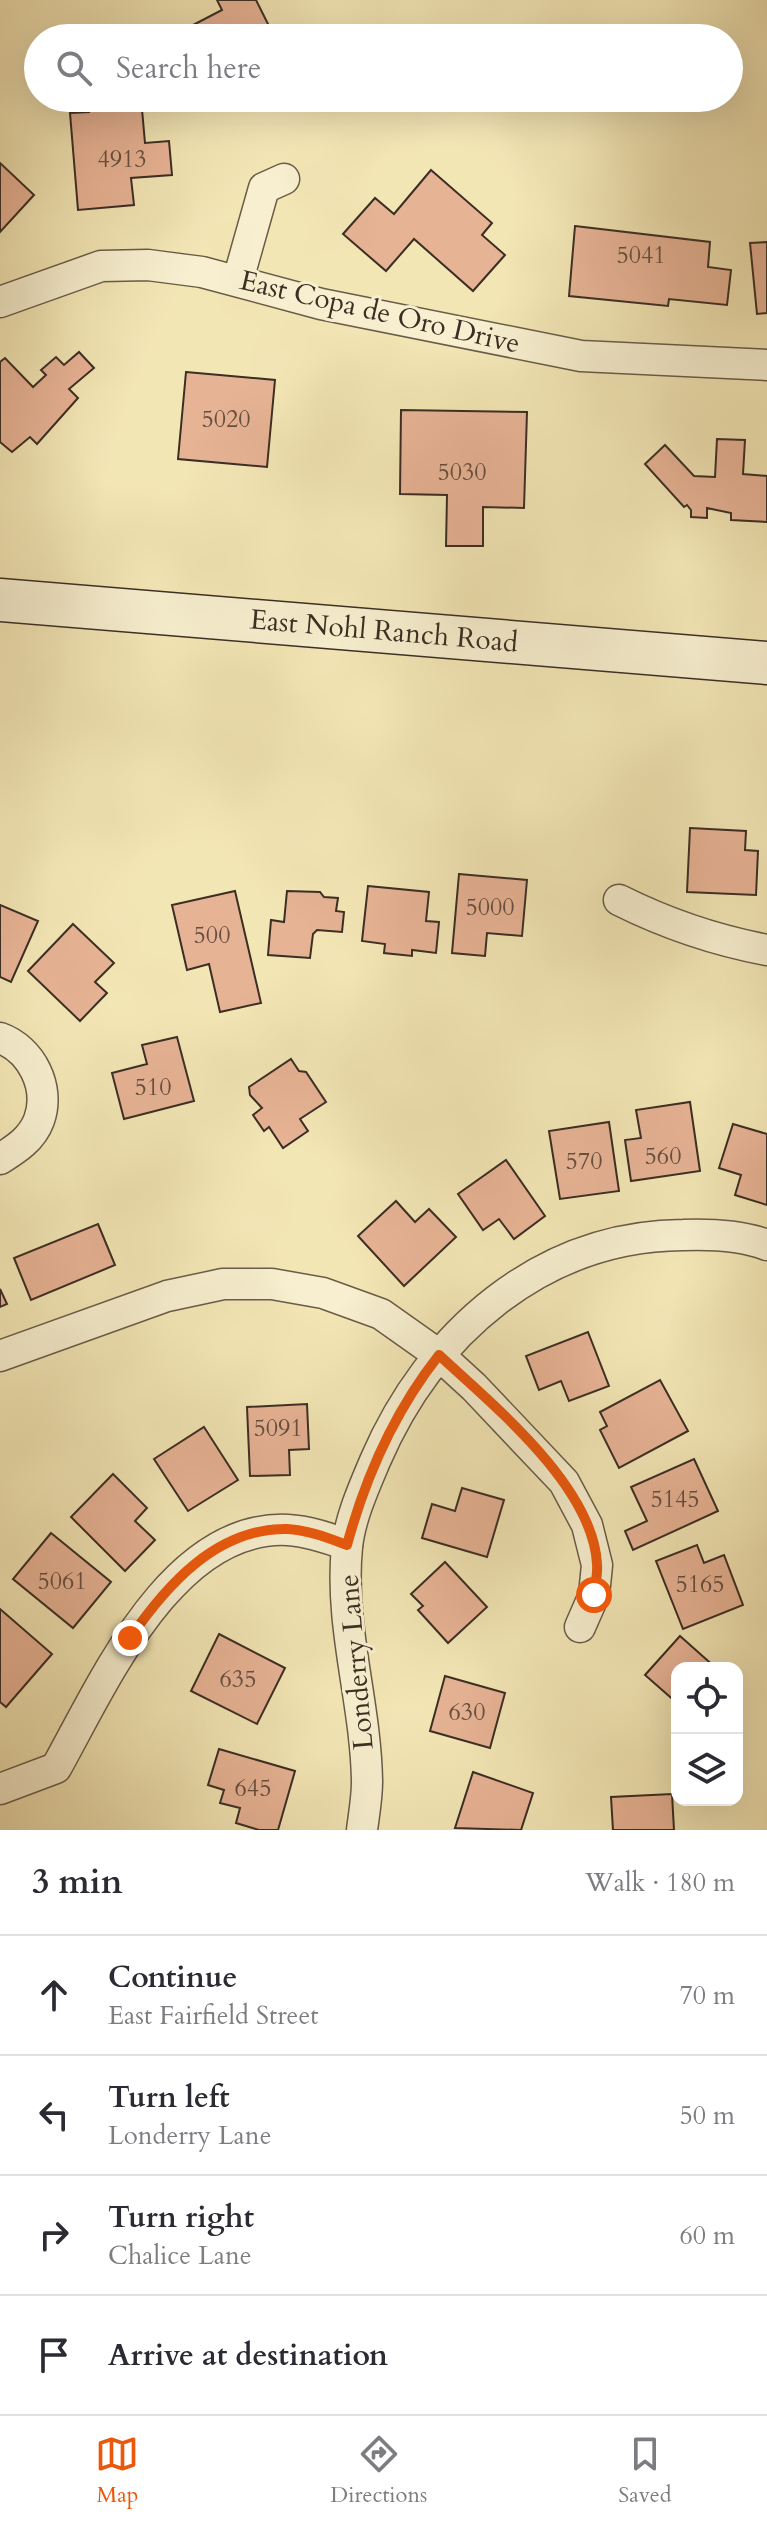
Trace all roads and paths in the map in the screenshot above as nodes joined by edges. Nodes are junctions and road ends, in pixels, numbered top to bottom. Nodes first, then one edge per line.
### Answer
1 (284, 179) dead end
2 (238, 280) junction
3 (0, 302) edge
4 (767, 365) edge
5 (0, 600) edge
6 (767, 663) edge
7 (619, 900) dead end
8 (767, 950) edge
9 (0, 1038) edge
10 (0, 1159) edge
11 (767, 1245) edge
12 (439, 1355) junction
13 (0, 1356) edge
14 (347, 1545) junction
15 (580, 1627) dead end
16 (0, 1789) edge
17 (362, 1830) edge

1 - 2 street
2 - 3 street, East Copa de Oro Drive
2 - 4 street, East Copa de Oro Drive
5 - 6 main road, East Nohl Ranch Road
7 - 8 street
9 - 10 street
11 - 12 street, Londerry Lane
12 - 13 street
12 - 14 street, Londerry Lane
12 - 15 street
14 - 16 street
14 - 17 street, Londerry Lane

